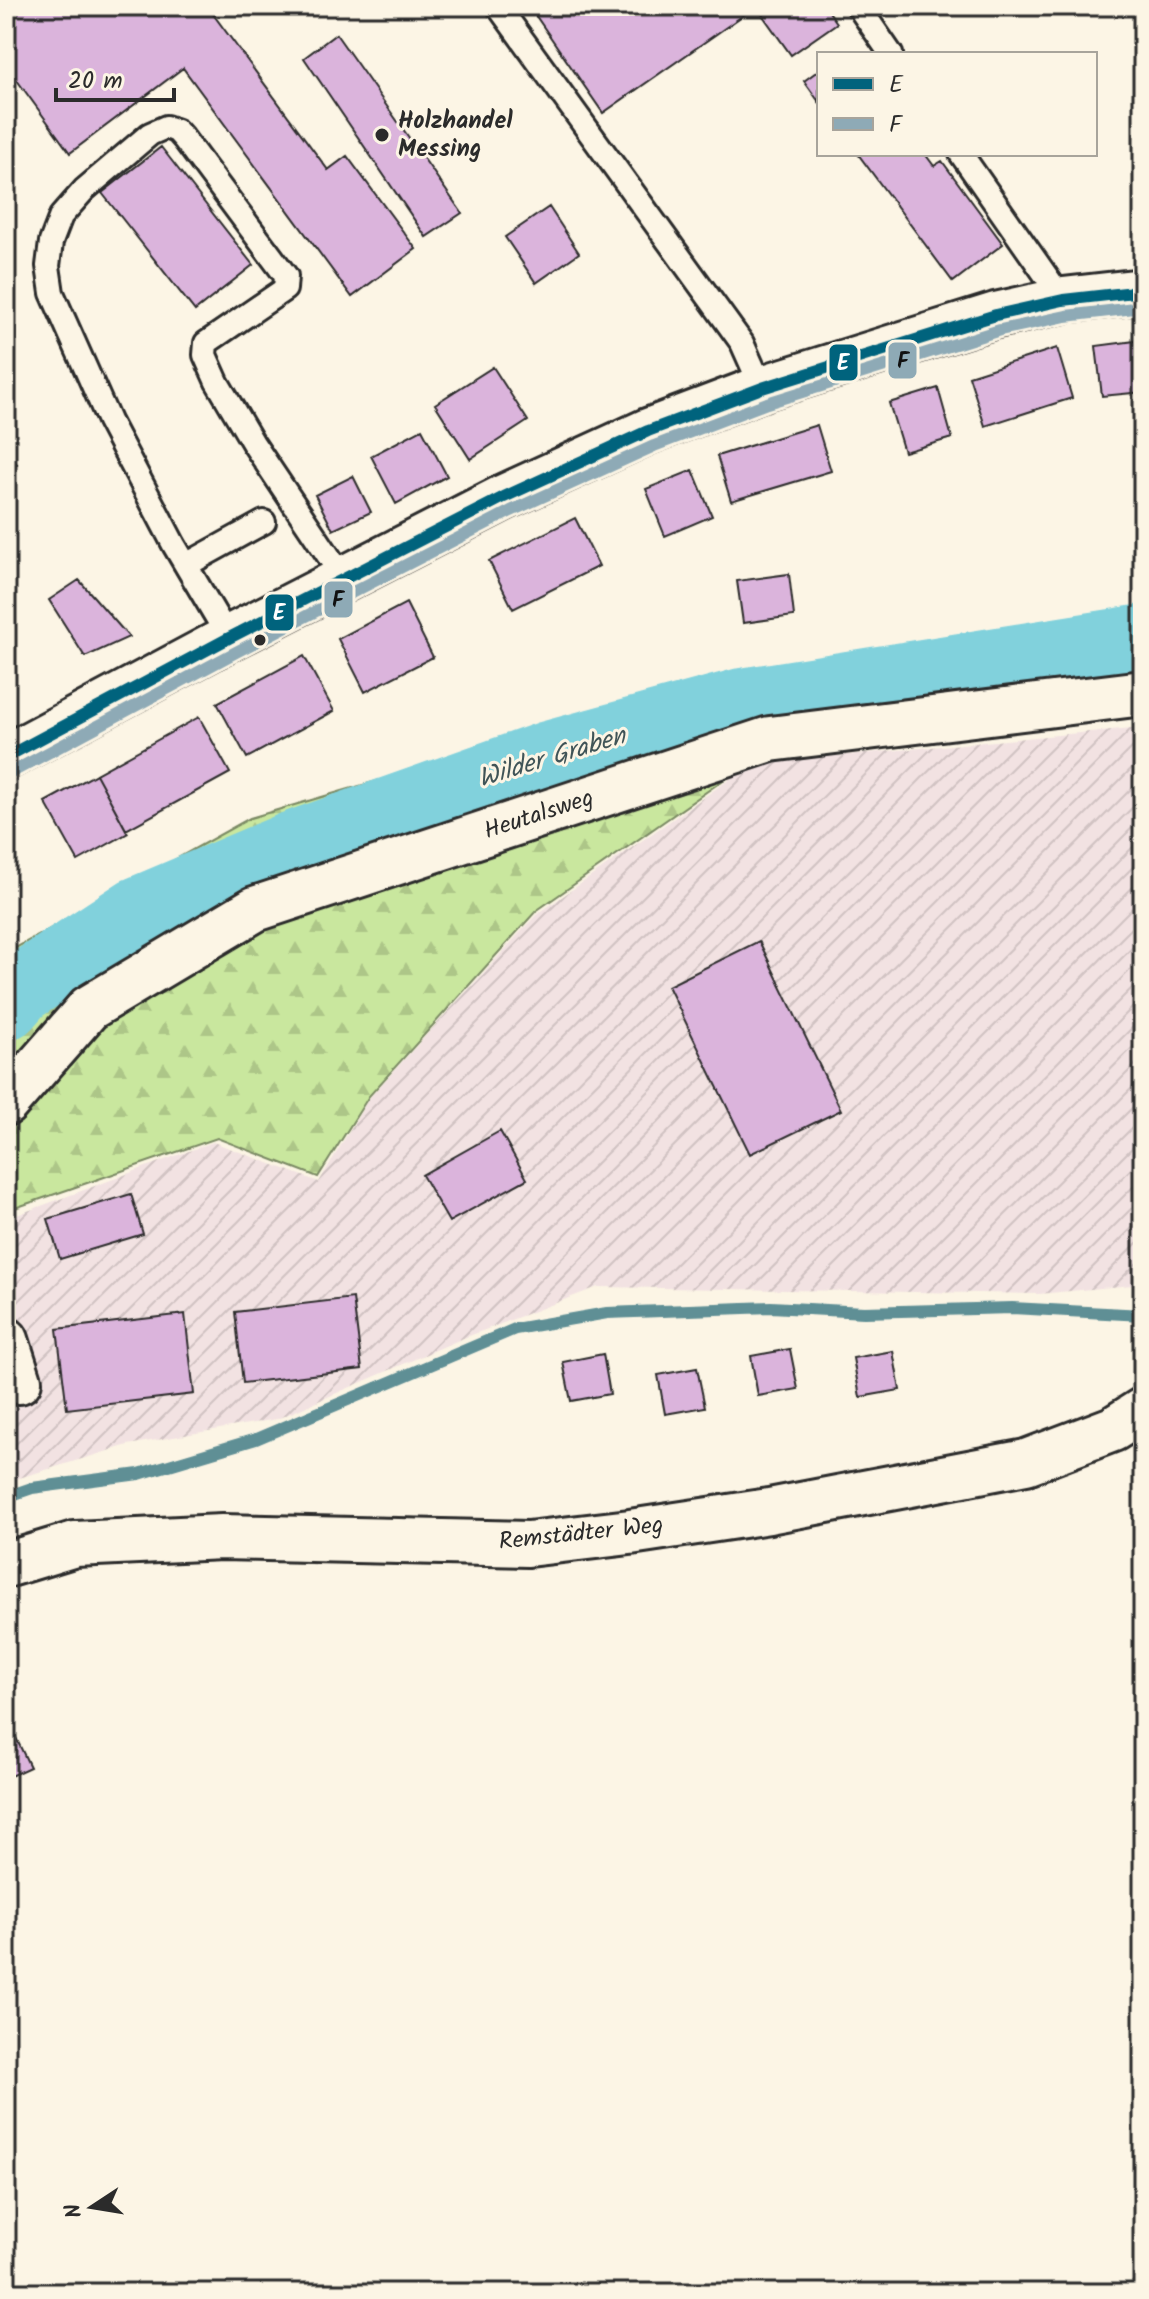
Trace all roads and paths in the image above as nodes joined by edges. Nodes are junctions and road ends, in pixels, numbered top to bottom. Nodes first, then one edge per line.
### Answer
1 (498, 6) edge
2 (861, 7) edge
3 (890, 52) edge
4 (962, 156) edge
5 (1143, 291) edge
6 (1063, 300) junction
7 (762, 388) junction
8 (264, 522) dead end
9 (186, 565) junction
10 (344, 579) junction
11 (229, 638) junction
12 (1143, 693) edge
13 (6, 757) edge
14 (6, 1103) edge
15 (6, 1340) edge
16 (19, 1381) dead end
17 (1143, 1410) edge
18 (6, 1565) edge

1 - 7 lane
2 - 3 lane
4 - 6 lane
5 - 6 street
6 - 7 street
7 - 10 street
8 - 9 lane
9 - 10 lane
9 - 11 lane
10 - 11 street
11 - 13 street
12 - 14 street, Heutalsweg
15 - 16 street
17 - 18 street, Remstädter Weg

